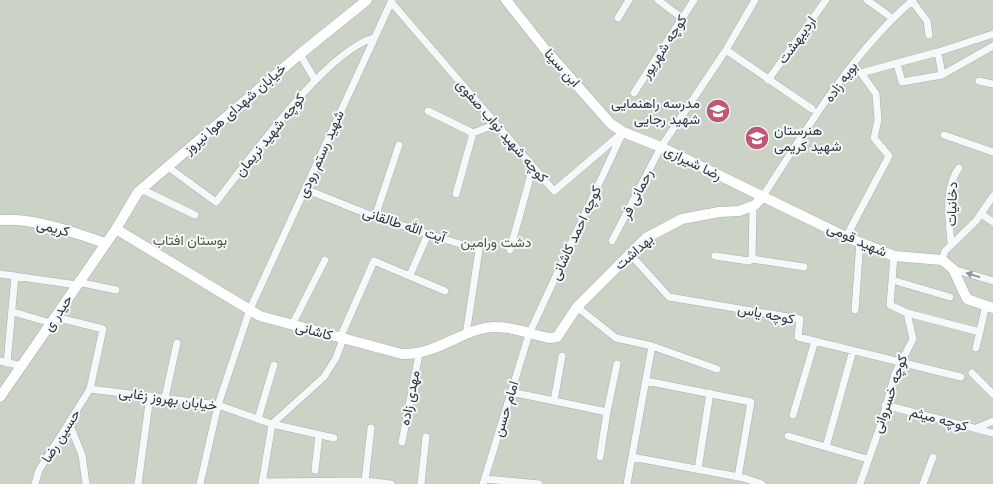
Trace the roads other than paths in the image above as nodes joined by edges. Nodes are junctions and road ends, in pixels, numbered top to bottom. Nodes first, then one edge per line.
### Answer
1 (366, 0) edge
2 (506, 0) edge
3 (629, 0) edge
4 (658, 0) edge
5 (694, 0) edge
6 (755, 0) edge
7 (826, 0) edge
8 (867, 0) edge
9 (912, 0) edge
10 (391, 1) edge
11 (618, 18) dead end
12 (682, 18) junction
13 (892, 18) junction
14 (993, 34) edge
15 (929, 35) dead end
16 (373, 38) junction
17 (993, 46) edge
18 (726, 50) junction
19 (938, 52) junction
20 (300, 54) junction
21 (897, 64) junction
22 (851, 67) junction
23 (861, 73) junction
24 (942, 75) junction
25 (315, 80) junction
26 (768, 80) junction
27 (979, 81) dead end
28 (993, 84) edge
29 (634, 93) dead end
30 (812, 108) dead end
31 (428, 111) dead end
32 (496, 124) junction
33 (623, 132) junction
34 (474, 133) junction
35 (944, 135) dead end
36 (399, 145) dead end
37 (661, 147) junction
38 (993, 152) edge
39 (168, 167) junction
40 (533, 167) junction
41 (959, 168) dead end
42 (141, 189) junction
43 (306, 189) junction
44 (456, 194) dead end
45 (763, 196) junction
46 (993, 196) edge
47 (753, 206) junction
48 (981, 214) junction
49 (195, 215) dead end
50 (375, 217) junction
51 (0, 220) edge
52 (993, 222) edge
53 (116, 229) junction
54 (428, 234) junction
55 (846, 237) junction
56 (612, 241) dead end
57 (860, 242) junction
58 (105, 243) junction
59 (952, 243) junction
60 (510, 250) dead end
61 (630, 254) junction
62 (715, 256) dead end
63 (894, 256) junction
64 (752, 259) junction
65 (324, 260) dead end
66 (942, 260) junction
67 (804, 267) dead end
68 (953, 269) junction
69 (0, 274) edge
70 (410, 275) junction
71 (15, 276) junction
72 (892, 280) junction
73 (993, 281) edge
74 (78, 284) junction
75 (116, 290) dead end
76 (445, 291) dead end
77 (950, 297) dead end
78 (990, 306) edge
79 (577, 307) junction
80 (250, 309) junction
81 (855, 310) dead end
82 (13, 312) junction
83 (907, 313) junction
84 (53, 320) junction
85 (292, 325) junction
86 (980, 332) junction
87 (529, 334) junction
88 (466, 335) junction
89 (342, 338) junction
90 (815, 341) junction
91 (176, 343) dead end
92 (652, 346) junction
93 (976, 348) dead end
94 (853, 350) junction
95 (419, 354) junction
96 (562, 356) dead end
97 (4, 362) edge
98 (900, 362) junction
99 (617, 364) dead end
100 (274, 365) dead end
101 (22, 366) junction
102 (717, 369) dead end
103 (972, 373) dead end
104 (961, 377) dead end
105 (646, 381) junction
106 (90, 389) junction
107 (511, 392) junction
108 (710, 393) junction
109 (993, 394) edge
110 (150, 396) junction
111 (0, 397) edge
112 (165, 398) junction
113 (554, 401) junction
114 (886, 404) junction
115 (218, 405) junction
116 (608, 412) junction
117 (793, 415) dead end
118 (258, 419) junction
119 (993, 421) edge
120 (69, 423) junction
121 (272, 424) junction
122 (371, 428) dead end
123 (977, 428) junction
124 (993, 432) edge
125 (320, 435) junction
126 (788, 436) dead end
127 (426, 437) dead end
128 (334, 438) dead end
129 (402, 442) dead end
130 (826, 447) junction
131 (600, 457) dead end
132 (632, 457) junction
133 (933, 457) dead end
134 (868, 459) junction
135 (698, 469) junction
136 (316, 470) dead end
137 (738, 477) junction
138 (365, 481) junction
139 (484, 482) edge
140 (262, 483) edge
141 (35, 484) edge
142 (86, 484) edge
143 (138, 484) edge
144 (200, 484) edge
145 (391, 484) edge
146 (421, 484) edge
147 (539, 484) edge
148 (627, 484) edge
149 (762, 484) edge
150 (860, 484) edge
151 (924, 484) edge

1 - 20 street, خیابان شهدای هوا نیروز
2 - 33 street, ابن سینا
3 - 11 street
4 - 12 street
5 - 12 street, کوچه شهریور
6 - 18 street, رحمانی فر
7 - 26 street, اردیبهشت
8 - 13 street
9 - 13 street, بویه زاده
9 - 15 street
10 - 16 street, شهید رستم رودی
10 - 32 street, کوچه شهید نواب صفوی
12 - 29 street, کوچه شهریور
13 - 22 street, بویه زاده
14 - 19 street
16 - 25 street, کوچه شهید نریمان
16 - 43 street, شهید رستم رودی
17 - 24 street
18 - 26 street
18 - 37 street, رحمانی فر
19 - 21 street
19 - 24 street
20 - 25 street
20 - 39 street, خیابان شهدای هوا نیروز
21 - 23 street
21 - 24 street
22 - 23 street
22 - 45 street, بویه زاده
23 - 55 street
25 - 39 street, کوچه شهید نریمان
26 - 30 street
27 - 28 street
31 - 34 street
32 - 34 street
32 - 40 street, کوچه شهید نواب صفوی
33 - 37 street, رضا شیرازی
33 - 40 street, کوچه شهید نواب صفوی
33 - 87 street, کوچه احمد کاشانی
34 - 44 street
35 - 38 street
36 - 50 street
37 - 45 street, رضا شیرازی
37 - 56 street, رحمانی فر
39 - 42 street, خیابان شهدای هوا نیروز
40 - 60 street
41 - 59 street, دخانیات
42 - 49 street
42 - 53 street, خیابان شهدای هوا نیروز
43 - 50 street, آیت الله طالقانی
43 - 80 street, شهید رستم رودی
45 - 47 street
45 - 55 street, شهید قومی
46 - 48 street
47 - 61 street, بهداشت
47 - 64 street
48 - 52 street
48 - 59 street
50 - 54 street, آیت الله طالقانی
51 - 58 street, کریمی
53 - 58 street, حیدر ی
53 - 80 street, کاشانی
54 - 70 street
54 - 88 street, آیت الله طالقانی
55 - 57 street, شهید قومی
57 - 63 street, شهید قومی
57 - 81 street
58 - 74 street, حیدر ی
59 - 66 street
61 - 79 street, بهداشت
61 - 90 street, کوچه یاس
62 - 64 street
63 - 66 street, شهید قومی
63 - 72 street
64 - 67 street
65 - 85 street
66 - 68 street
73 -> 68 street
68 - 78 street
69 - 71 street
70 - 76 street
70 - 89 street
71 - 74 street
71 - 82 street
72 - 77 street
72 - 83 street
74 - 75 street
74 - 84 street, حیدر ی
78 - 86 street
79 - 87 street, بهداشت
79 - 92 street
80 - 85 street, کاشانی
80 - 115 street
82 - 84 street
82 - 97 street
83 - 86 street
83 - 98 street, کوچه خسروانی
84 - 101 street, حیدر ی
84 - 106 street, حسین رضا
85 - 89 street, کاشانی
86 - 93 street
87 - 88 street, کاشانی
87 - 107 street, امام حسن
88 - 95 street, کاشانی
89 - 95 street, کاشانی
89 - 121 street
90 - 94 street, کوچه یاس
90 - 117 street
91 - 112 street
92 - 102 street
92 - 105 street
94 - 98 street, کوچه یاس
94 - 130 street
95 - 129 street, مهدی زاده
96 - 113 street
97 - 101 street
98 - 104 street, کوچه یاس
98 - 114 street, کوچه خسروانی
99 - 116 street
100 - 118 street
101 - 111 street, حیدر ی
103 - 109 street
105 - 108 street
105 - 132 street
106 - 110 street, خیابان بهروز زغابی
106 - 120 street, حسین رضا
107 - 113 street
107 - 139 street, امام حسن
108 - 135 street
108 - 137 street
110 - 112 street, خیابان بهروز زغابی
110 - 143 street
112 - 115 street, خیابان بهروز زغابی
113 - 116 street
114 - 123 street, کوچه میثم
114 - 134 street, کوچه خسروانی
115 - 118 street, خیابان بهروز زغابی
115 - 144 street
116 - 131 street
118 - 121 street, خیابان بهروز زغابی
119 - 123 street
120 - 141 street, حسین رضا
120 - 142 street
121 - 125 street, خیابان بهروز زغابی
121 - 140 street
122 - 138 street
123 - 124 street, کوچه میثم
125 - 128 street, خیابان بهروز زغابی
125 - 136 street
126 - 130 street
127 - 146 street
130 - 134 street
132 - 135 street
132 - 148 street
133 - 151 street
134 - 150 street, کوچه خسروانی
135 - 137 street
137 - 149 street
138 - 140 street
138 - 145 street
139 - 147 street

